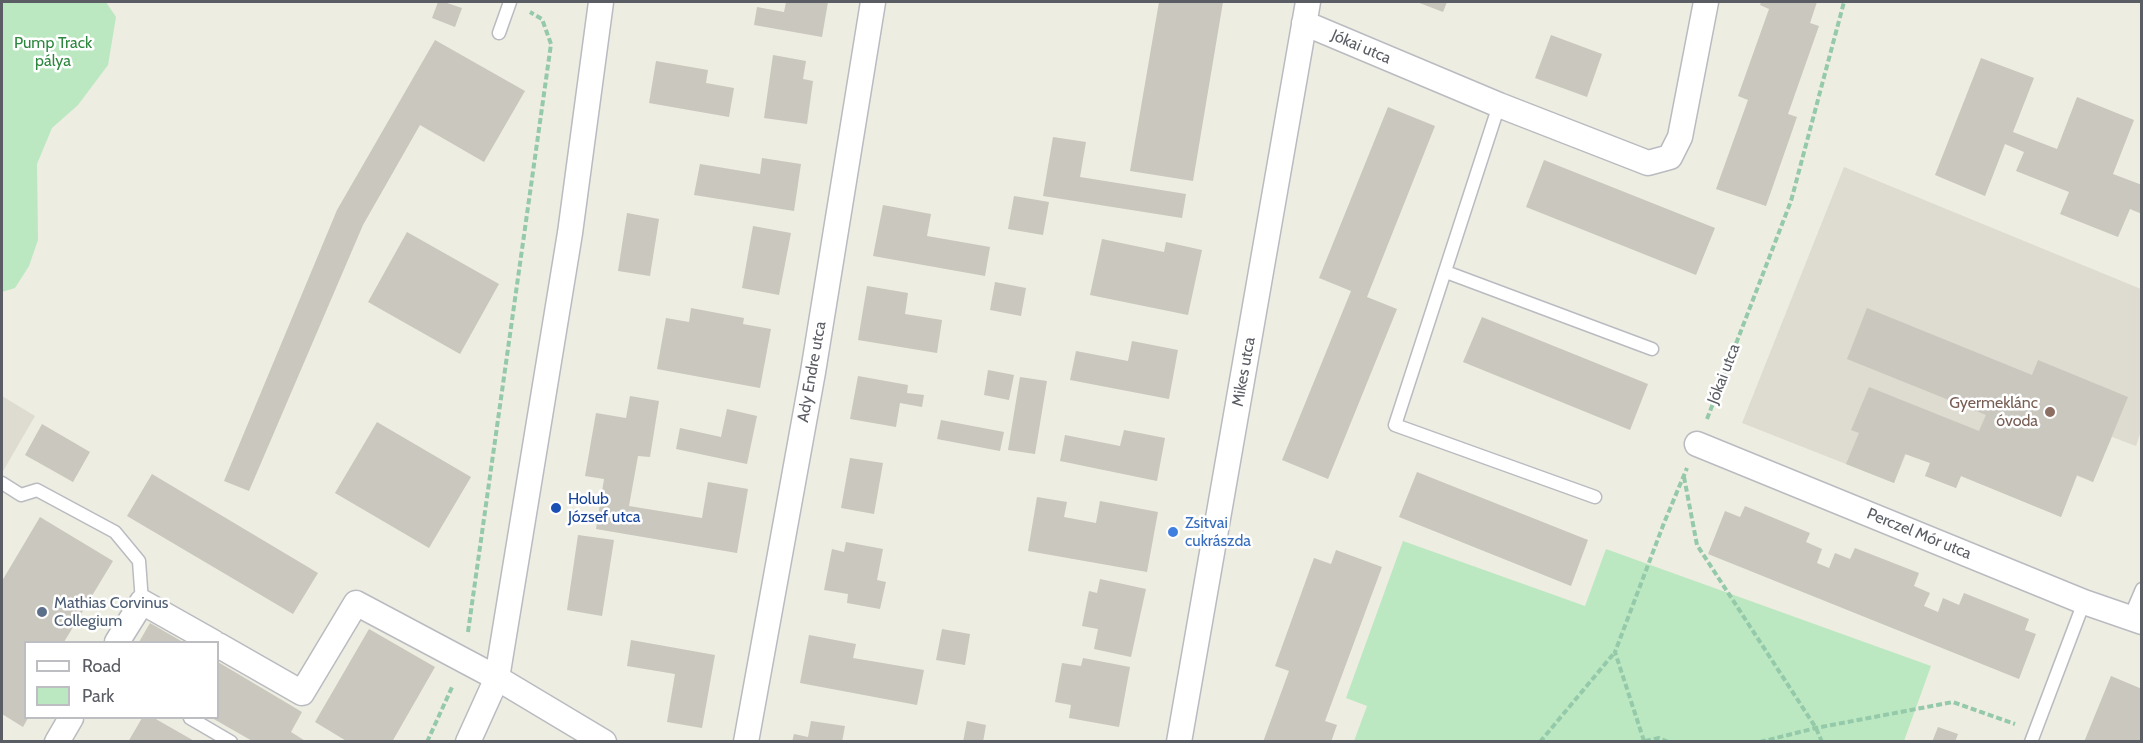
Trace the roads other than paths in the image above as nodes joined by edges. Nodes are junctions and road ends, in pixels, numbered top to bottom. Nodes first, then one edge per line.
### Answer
1 (510, 2) edge
2 (601, 2) edge
3 (873, 2) edge
4 (1706, 2) edge
5 (1306, 12) edge
6 (499, 33) dead end
7 (1498, 105) junction
8 (1446, 272) junction
9 (1652, 349) dead end
10 (1697, 444) road end
11 (2, 483) edge
12 (1595, 497) dead end
13 (2142, 589) edge
14 (142, 602) junction
15 (2084, 602) junction
16 (2136, 619) edge
17 (118, 641) edge
18 (211, 641) edge
19 (219, 646) edge
20 (497, 678) junction
21 (70, 719) edge
22 (192, 719) edge
23 (2033, 737) edge
24 (57, 741) edge
25 (231, 741) edge
26 (468, 741) edge
27 (604, 741) edge
28 (746, 741) edge
29 (1179, 741) edge

1 - 6 lane
2 - 20 street
3 - 28 street, Ady Endre utca
4 - 7 street, Jókai utca
5 - 7 street, Jókai utca
5 - 29 street, Mikes utca
7 - 8 lane
8 - 9 lane
8 - 12 lane
10 - 15 street, Perczel Mór utca
11 - 14 lane
13 - 16 lane
14 - 17 street
14 - 18 street
15 - 16 street, Perczel Mór utca
15 - 23 lane
19 - 20 street
20 - 26 street
20 - 27 street
21 - 24 street
22 - 25 lane

